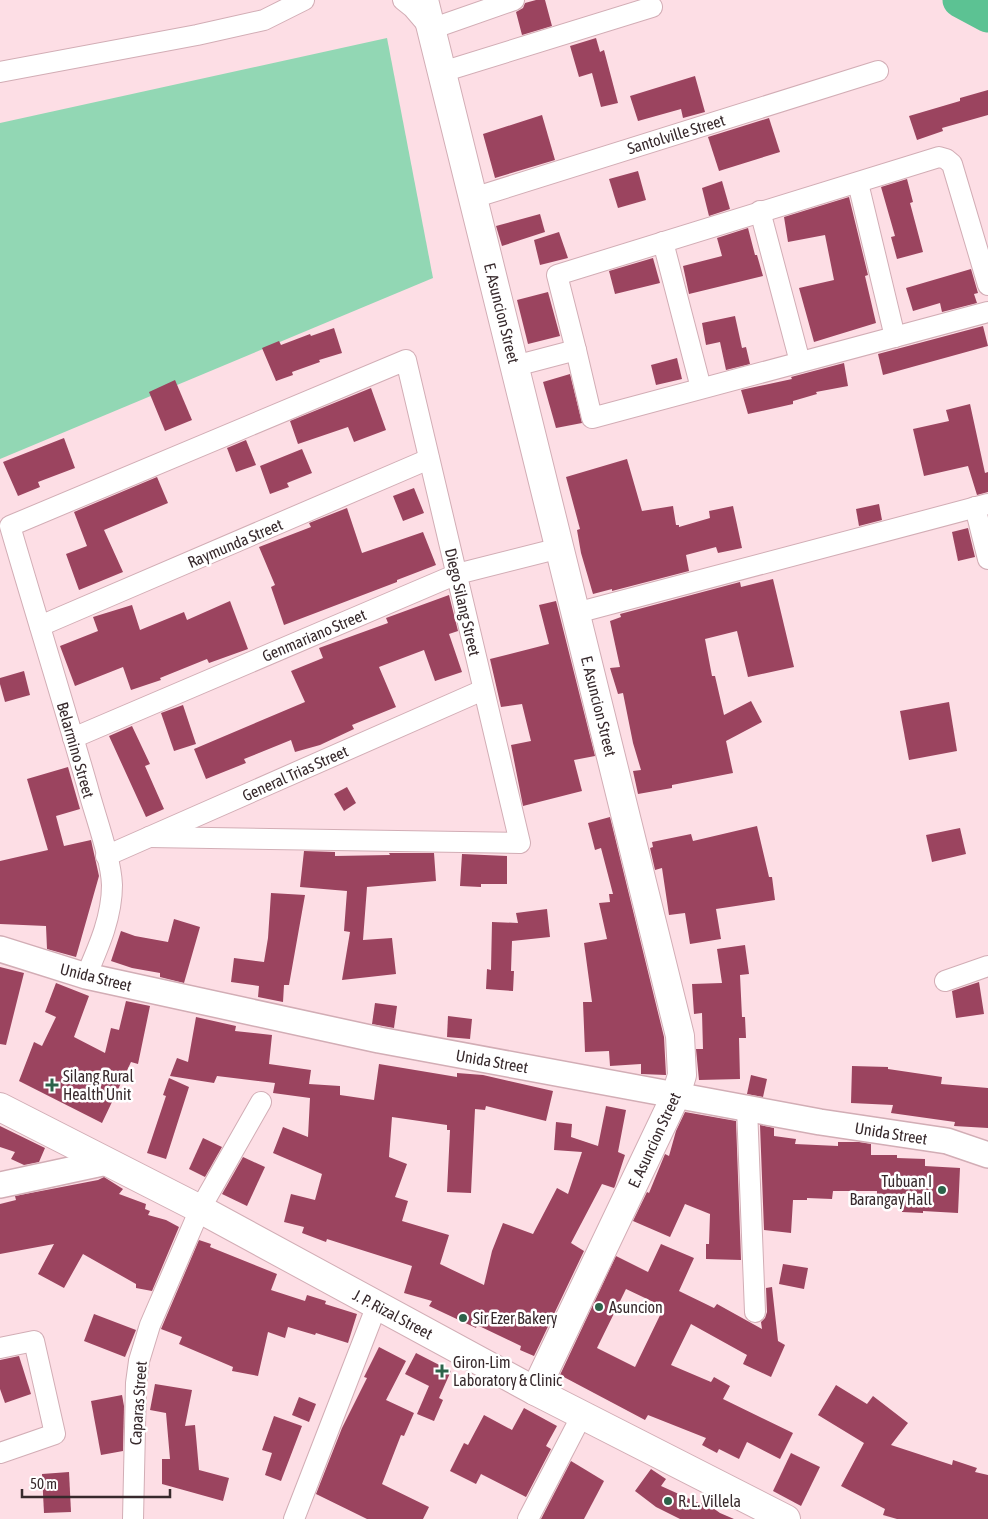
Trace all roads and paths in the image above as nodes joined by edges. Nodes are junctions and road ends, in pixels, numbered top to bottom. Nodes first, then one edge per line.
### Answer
1 (304, 0) edge
2 (403, 0) edge
3 (424, 0) edge
4 (514, 0) edge
5 (652, 7) dead end
6 (431, 29) junction
7 (878, 71) dead end
8 (0, 72) edge
9 (442, 72) junction
10 (858, 183) junction
11 (473, 198) junction
12 (760, 211) junction
13 (663, 242) junction
14 (988, 285) edge
15 (988, 312) edge
16 (895, 337) junction
17 (576, 350) junction
18 (800, 362) junction
19 (515, 366) junction
20 (702, 388) junction
21 (430, 459) junction
22 (982, 506) edge
23 (10, 526) joint
24 (560, 548) junction
25 (988, 559) edge
26 (457, 574) junction
27 (576, 613) junction
28 (40, 626) junction
29 (483, 690) junction
30 (73, 738) junction
31 (149, 837) junction
32 (106, 856) junction
33 (0, 950) edge
34 (988, 966) edge
35 (86, 976) junction
36 (945, 981) dead end
37 (676, 1095) junction
38 (262, 1102) dead end
39 (0, 1107) edge
40 (747, 1108) junction
41 (986, 1151) edge
42 (107, 1162) junction
43 (0, 1185) edge
44 (200, 1209) junction
45 (377, 1305) junction
46 (755, 1312) dead end
47 (0, 1348) edge
48 (535, 1391) junction
49 (582, 1415) junction
50 (0, 1452) edge
51 (772, 1516) edge
52 (133, 1519) edge
53 (294, 1519) edge
54 (528, 1519) edge

1 - 8 street
2 - 6 street
3 - 6 main road, E. Asuncion Street
4 - 6 street
5 - 9 street
6 - 9 main road, E. Asuncion Street
7 - 11 street, Santolville Street
9 - 11 main road, E. Asuncion Street
10 - 12 street
10 - 14 street
10 - 16 street
11 - 19 main road, E. Asuncion Street
12 - 13 street
12 - 18 street
13 - 17 street
13 - 20 street
15 - 16 street
16 - 18 street
17 - 19 street
17 - 20 street
18 - 20 street
19 - 24 main road, E. Asuncion Street
21 - 23 street, Diego Silang Street
21 - 26 street, Diego Silang Street
21 - 28 street, Raymunda Street
22 - 25 street
22 - 27 street
23 - 28 street, Belarmino Street
24 - 26 street, Genmariano Street
24 - 27 main road, E. Asuncion Street
26 - 29 street, Diego Silang Street
26 - 30 street, Genmariano Street
27 - 37 main road, E. Asuncion Street
28 - 30 street, Belarmino Street
29 - 31 street, General Trias Street
29 - 31 street, Diego Silang Street
30 - 32 street, Belarmino Street
31 - 32 street, General Trias Street
32 - 35 street, Belarmino Street
33 - 35 street, Unida Street
34 - 36 street
35 - 37 street, Unida Street
37 - 40 street, Unida Street
37 - 48 main road, E. Asuncion Street
38 - 44 street, Caparas Street
39 - 42 main road, J. P. Rizal Street
40 - 41 street, Unida Street
40 - 46 street
42 - 43 street
42 - 44 main road, J. P. Rizal Street
44 - 45 main road, J. P. Rizal Street
44 - 52 street, Caparas Street
45 - 48 main road, J. P. Rizal Street
45 - 53 street
47 - 50 street
48 - 49 main road, J. P. Rizal Street
49 - 51 main road, J. P. Rizal Street
49 - 54 street

